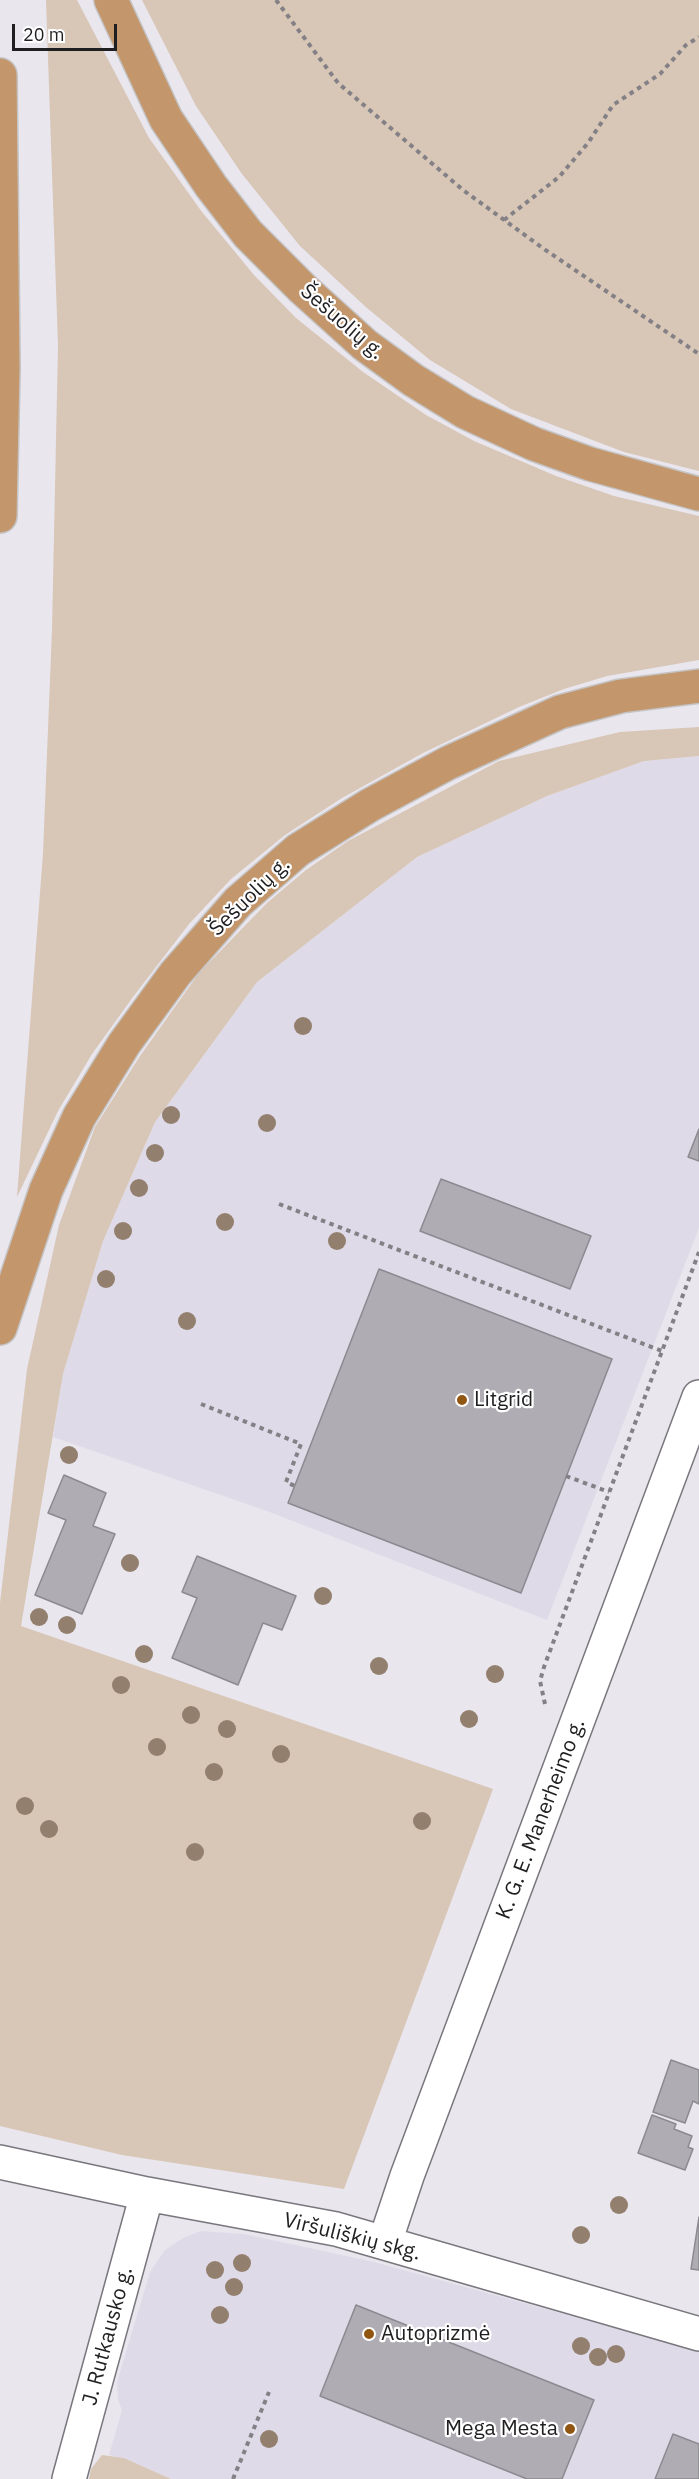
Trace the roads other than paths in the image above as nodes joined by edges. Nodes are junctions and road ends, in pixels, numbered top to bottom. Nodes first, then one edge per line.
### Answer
1 (111, 0) edge
2 (0, 75) edge
3 (699, 494) edge
4 (0, 516) edge
5 (699, 686) edge
6 (0, 1328) edge
7 (699, 1397) edge
8 (0, 2163) edge
9 (147, 2194) junction
10 (385, 2242) junction
11 (699, 2334) edge
12 (69, 2479) edge

1 - 3 highway, Šešuolių g.
2 - 4 highway
5 - 6 highway, Šešuolių g.
7 - 10 street, K. G. E. Manerheimo g.
8 - 9 street, Viršuliškių skg.
9 - 10 street, Viršuliškių skg.
9 - 12 street, J. Rutkausko g.
10 - 11 street, Viršuliškių skg.

